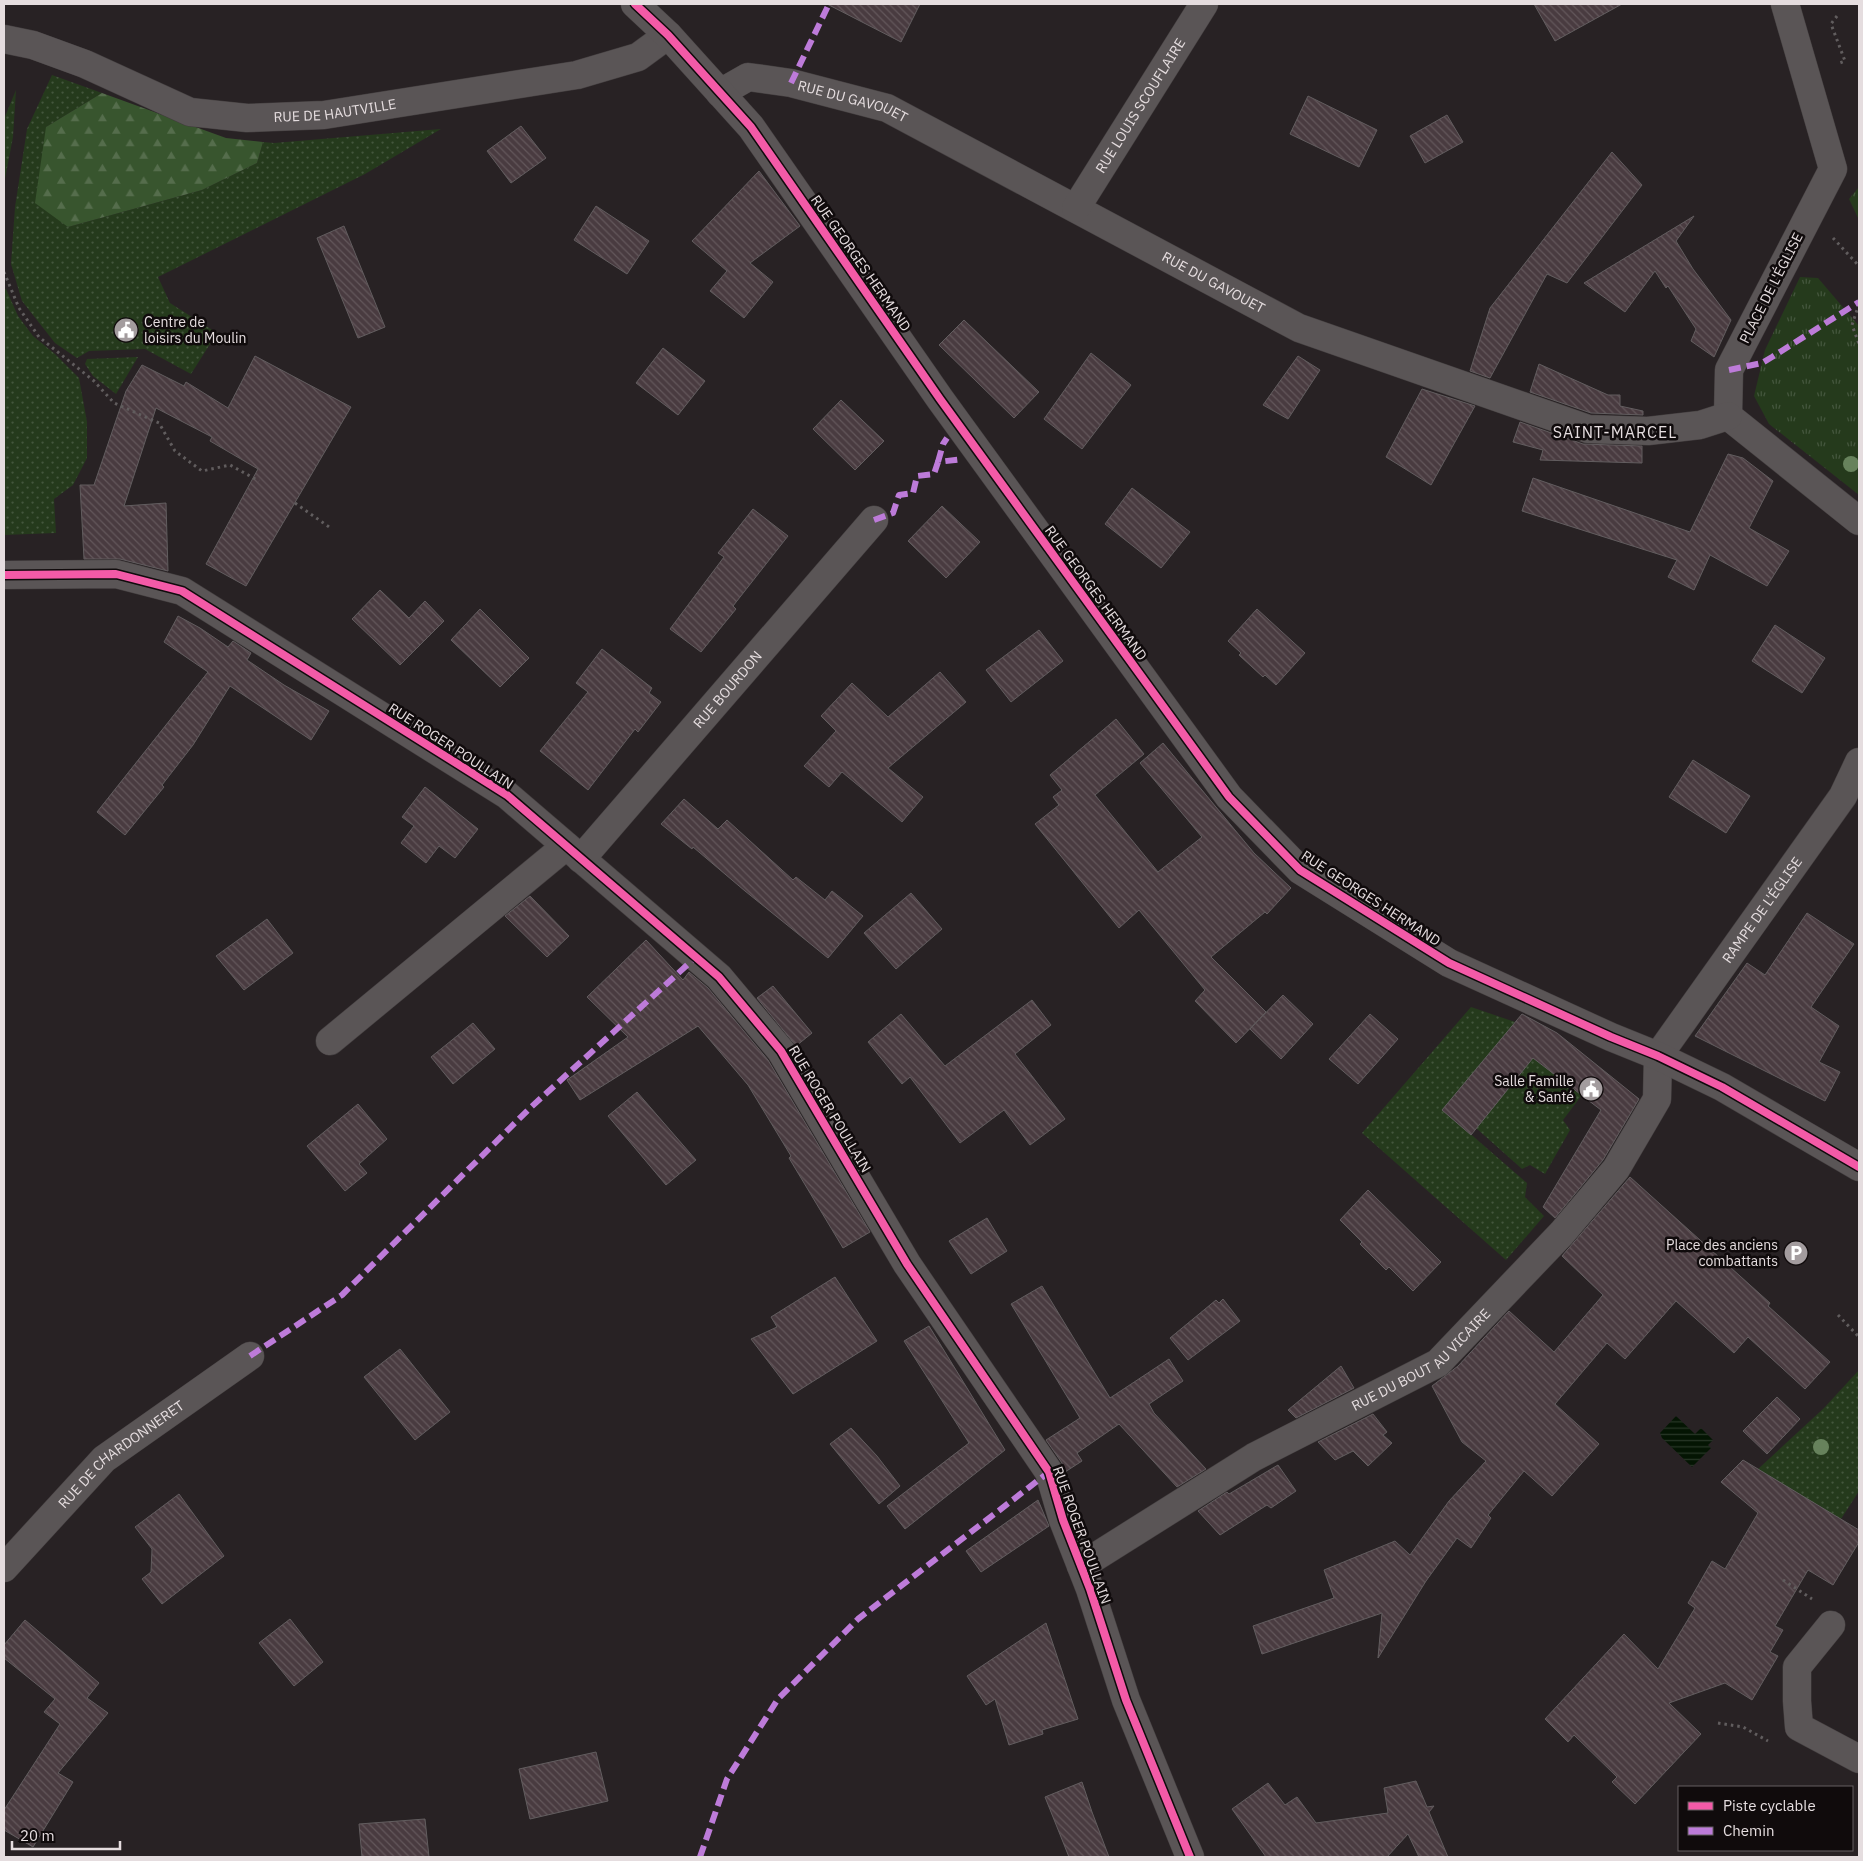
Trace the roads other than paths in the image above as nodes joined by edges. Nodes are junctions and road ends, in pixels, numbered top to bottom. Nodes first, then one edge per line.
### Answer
1 (635, 4) edge
2 (1204, 4) edge
3 (1785, 4) edge
4 (668, 35) junction
5 (4, 39) edge
6 (720, 93) junction
7 (1076, 208) junction
8 (1728, 416) junction
9 (874, 520) dead end
10 (1859, 521) edge
11 (4, 575) edge
12 (1859, 762) edge
13 (574, 853) junction
14 (330, 1041) dead end
15 (1658, 1056) junction
16 (1859, 1167) edge
17 (250, 1356) dead end
18 (1081, 1566) junction
19 (4, 1568) edge
20 (1831, 1625) dead end
21 (1859, 1759) edge
22 (1190, 1857) edge

1 - 4 street, RUE GEORGES HERMAND
2 - 7 street, RUE LOUIS SCOUFLAIRE
3 - 8 street, PLACE DE L'ÉGLISE
4 - 5 street, RUE DE HAUTVILLE
4 - 6 street, RUE GEORGES HERMAND
6 - 7 street, RUE DU GAVOUET
6 - 15 street, RUE GEORGES HERMAND
7 - 8 street, RUE DU GAVOUET
8 - 10 street
9 - 13 street, RUE BOURDON
11 - 13 street, RUE ROGER POULLAIN
12 - 15 street, RAMPE DE L'ÉGLISE
13 - 14 street, RUE BOURDON
13 - 18 street, RUE ROGER POULLAIN
15 - 16 street
15 - 18 street, RUE DU BOUT AU VICAIRE
17 - 19 street, RUE DE CHARDONNERET
18 - 22 street, RUE ROGER POULLAIN
20 - 21 street

